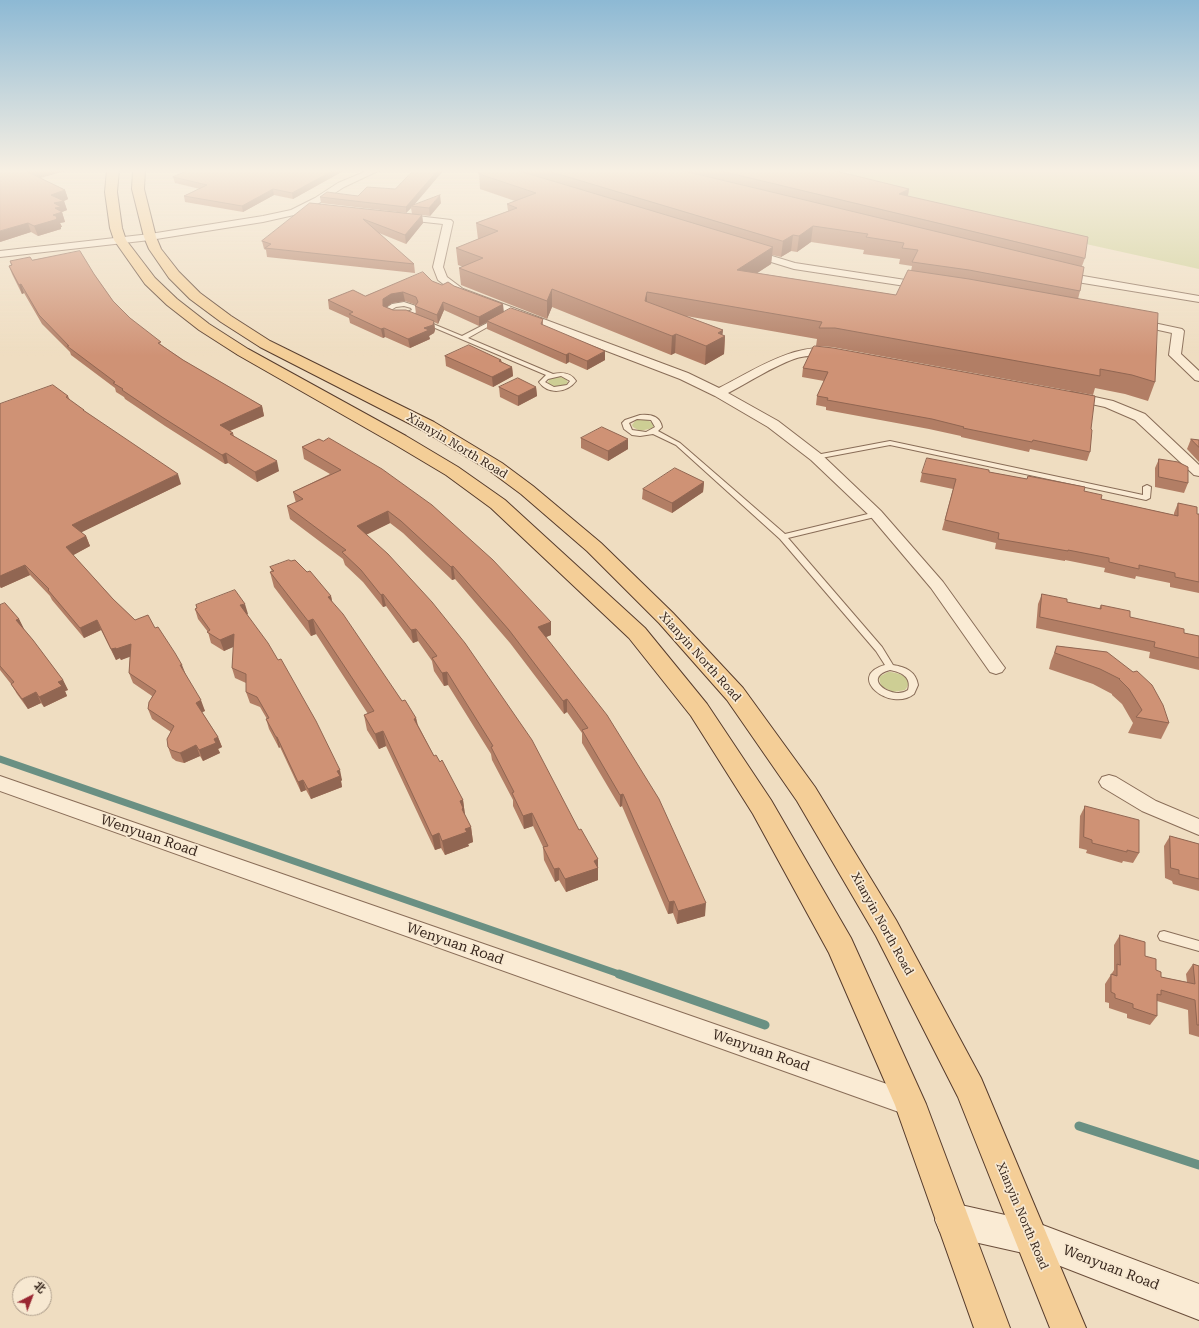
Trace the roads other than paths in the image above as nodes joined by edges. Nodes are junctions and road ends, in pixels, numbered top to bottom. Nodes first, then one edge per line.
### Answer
1 (117, 232) edge
2 (149, 232) edge
3 (182, 232) edge
4 (445, 232) edge
5 (150, 237) junction
6 (120, 240) junction
7 (740, 249) edge
8 (0, 254) edge
9 (1047, 272) edge
10 (934, 288) edge
11 (1199, 299) edge
12 (408, 315) edge
13 (501, 318) edge
14 (1122, 320) edge
15 (463, 338) junction
16 (842, 354) edge
17 (551, 375) dead end
18 (1199, 377) edge
19 (719, 392) junction
20 (1059, 394) edge
21 (654, 432) dead end
22 (816, 457) junction
23 (1199, 472) edge
24 (1147, 487) dead end
25 (876, 514) junction
26 (783, 537) junction
27 (890, 667) dead end
28 (996, 668) dead end
29 (1109, 782) dead end
30 (0, 783) edge
31 (1199, 827) edge
32 (1164, 936) dead end
33 (1199, 946) edge
34 (910, 1104) junction
35 (952, 1220) junction
36 (1032, 1238) junction
37 (1199, 1302) edge
38 (992, 1328) edge
39 (1068, 1328) edge

1 - 6 main road, Xianyin North Road
2 - 5 main road, Xianyin North Road
3 - 5 street
4 - 19 street
5 - 6 street
5 - 36 main road, Xianyin North Road
6 - 8 street
6 - 34 main road, Xianyin North Road
7 - 10 street
9 - 11 street
12 - 15 lane
13 - 15 lane
14 - 18 street
15 - 17 lane
16 - 19 street
19 - 22 street
20 - 23 street
21 - 26 lane
22 - 24 lane
22 - 25 street
25 - 26 lane
25 - 28 street
26 - 27 lane
29 - 31 street
30 - 34 street, Wenyuan Road
32 - 33 lane
34 - 35 main road, Xianyin North Road
35 - 36 main road, Wenyuan Road
35 - 38 main road, Xianyin North Road
36 - 37 main road, Wenyuan Road
36 - 39 main road, Xianyin North Road

